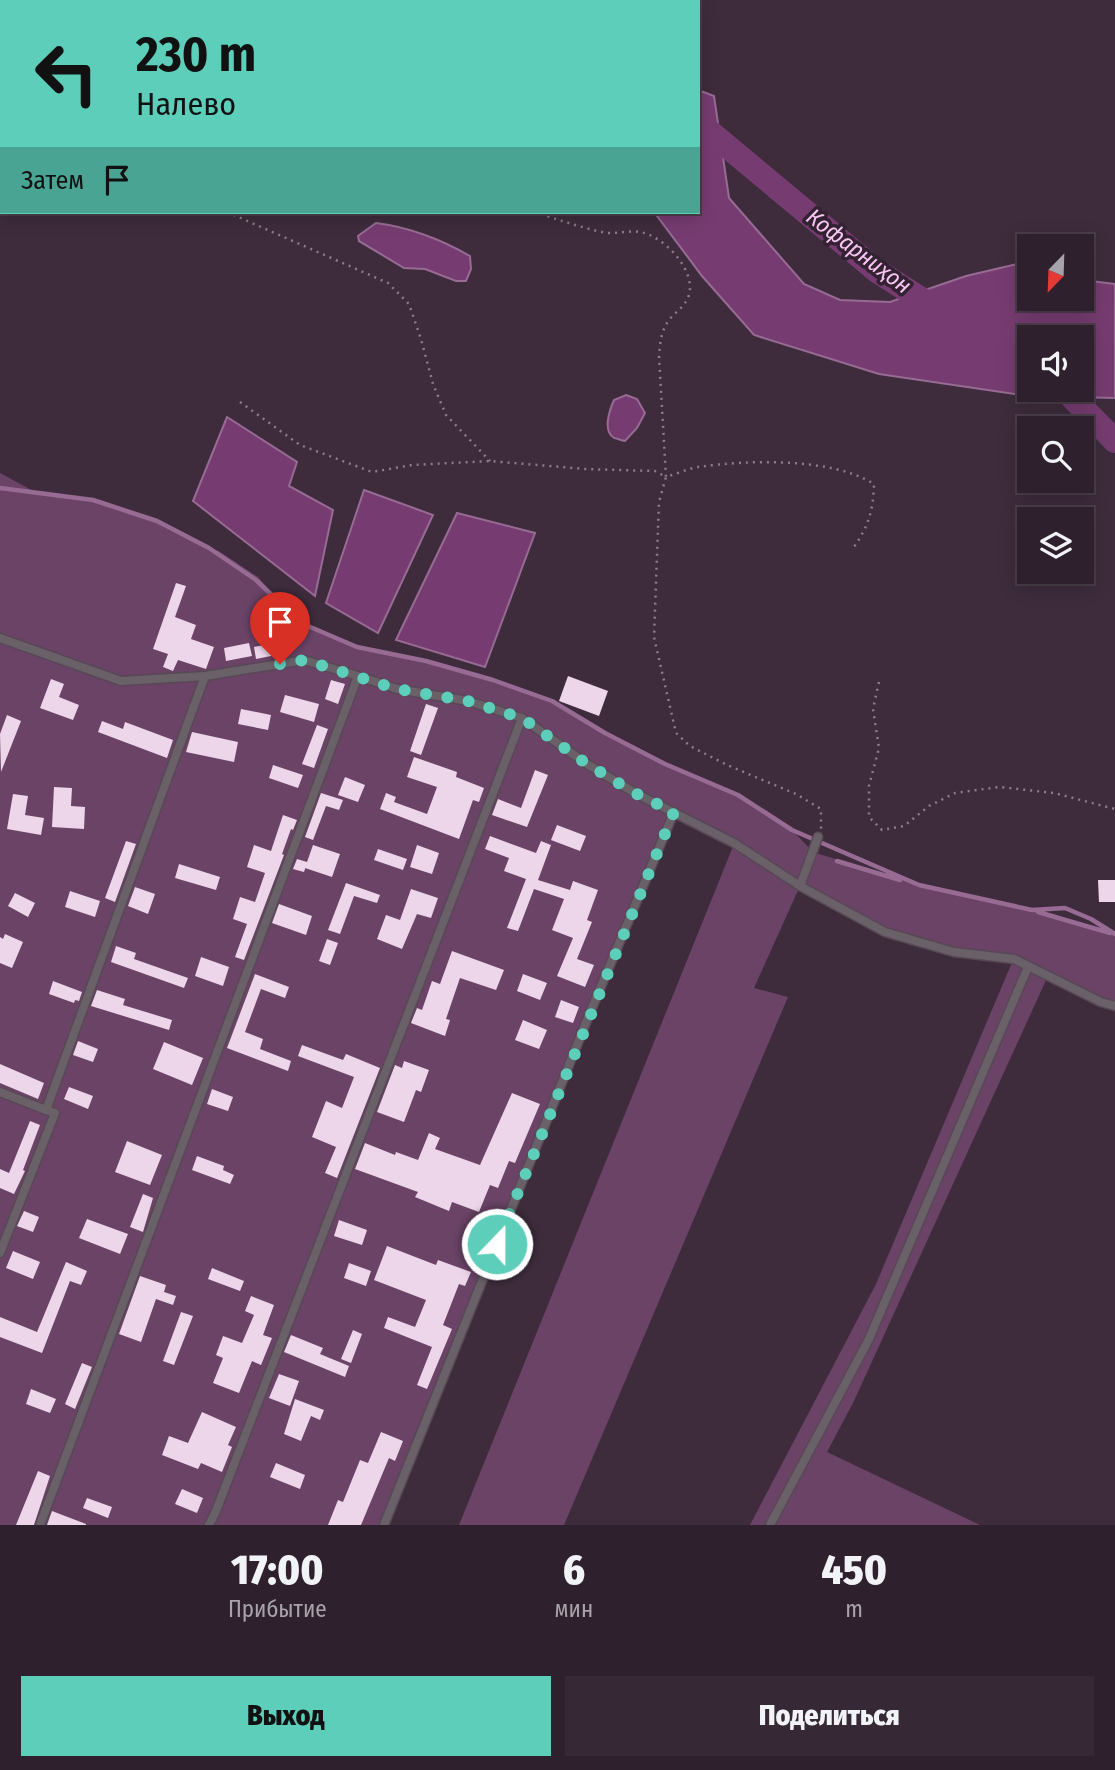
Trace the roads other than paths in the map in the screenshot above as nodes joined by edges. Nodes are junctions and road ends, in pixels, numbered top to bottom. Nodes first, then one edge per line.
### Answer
1 (0, 638) edge
2 (205, 677) junction
3 (358, 677) junction
4 (522, 718) junction
5 (674, 812) junction
6 (818, 837) road end
7 (800, 886) junction
8 (1028, 967) junction
9 (1115, 1006) edge
10 (0, 1092) edge
11 (46, 1110) junction
12 (0, 1254) edge
13 (40, 1525) edge
14 (209, 1525) edge
15 (384, 1525) edge
16 (770, 1525) edge

1 - 2 lane
2 - 3 lane
2 - 11 lane
3 - 4 lane
3 - 13 lane
4 - 5 lane
4 - 14 lane
5 - 7 lane
5 - 15 lane
6 - 7 lane
7 - 8 lane
8 - 9 lane
8 - 16 lane
10 - 11 lane
11 - 12 lane

